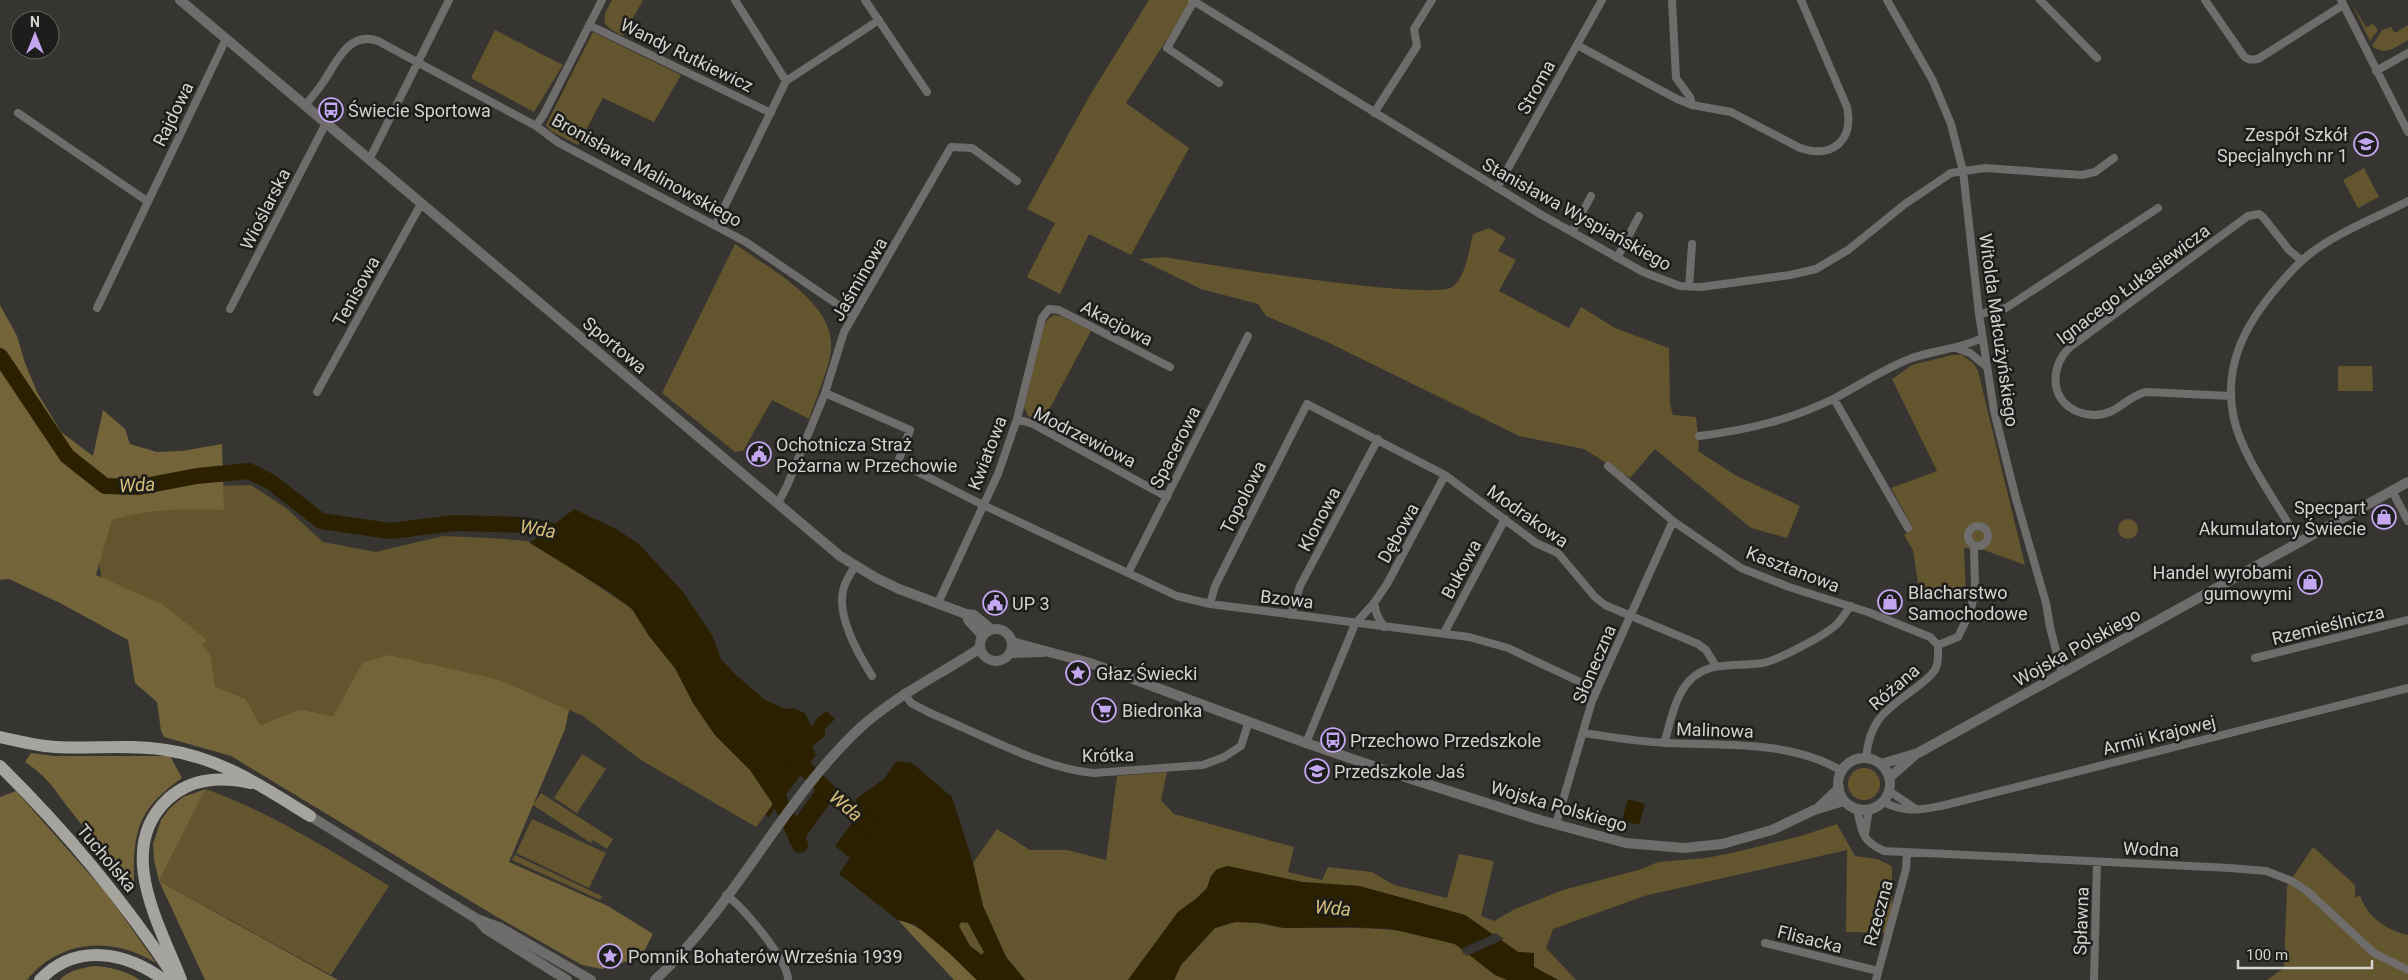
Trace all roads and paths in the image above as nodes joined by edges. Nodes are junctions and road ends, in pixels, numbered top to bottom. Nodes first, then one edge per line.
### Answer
1 (180, 0) edge
2 (449, 0) edge
3 (602, 0) edge
4 (735, 0) edge
5 (865, 0) edge
6 (1432, 0) edge
7 (1602, 0) edge
8 (1672, 0) edge
9 (1801, 0) edge
10 (1887, 0) edge
11 (2040, 0) edge
12 (2205, 0) edge
13 (1193, 1) edge
14 (2342, 2) edge
15 (879, 20) junction
16 (589, 25) junction
17 (226, 39) junction
18 (1577, 45) junction
19 (2408, 53) edge
20 (2097, 58) dead end
21 (419, 62) junction
22 (2376, 71) junction
23 (786, 81) junction
24 (1219, 83) dead end
25 (927, 92) dead end
26 (1692, 105) junction
27 (305, 106) junction
28 (18, 113) dead end
29 (771, 113) junction
30 (1374, 113) junction
31 (326, 123) junction
32 (536, 126) junction
33 (2408, 132) edge
34 (2114, 158) dead end
35 (369, 160) junction
36 (1962, 171) junction
37 (1017, 181) dead end
38 (1497, 188) junction
39 (1591, 196) dead end
40 (147, 201) junction
41 (2408, 201) edge
42 (422, 204) junction
43 (2158, 208) dead end
44 (1639, 216) dead end
45 (715, 226) junction
46 (1572, 232) junction
47 (1692, 244) dead end
48 (1617, 258) junction
49 (2301, 260) junction
50 (1689, 287) junction
51 (97, 308) dead end
52 (230, 309) dead end
53 (1049, 309) joint
54 (1978, 314) junction
55 (853, 315) junction
56 (1248, 336) dead end
57 (1982, 338) junction
58 (1951, 348) junction
59 (1170, 367) dead end
60 (1987, 367) junction
61 (318, 392) dead end
62 (825, 393) junction
63 (2231, 396) junction
64 (1834, 399) junction
65 (1307, 404) joint
66 (1016, 419) junction
67 (1699, 436) dead end
68 (1378, 439) junction
69 (1608, 466) dead end
70 (1445, 475) junction
71 (2408, 482) edge
72 (2392, 491) junction
73 (1167, 497) junction
74 (778, 503) junction
75 (983, 505) junction
76 (1505, 519) junction
77 (1673, 521) junction
78 (2408, 521) edge
79 (1908, 528) dead end
80 (2299, 542) junction
81 (1974, 546) dead end
82 (855, 566) junction
83 (1128, 573) junction
84 (938, 603) junction
85 (1374, 603) junction
86 (1210, 604) junction
87 (1851, 606) junction
88 (1291, 615) junction
89 (1630, 615) junction
90 (2408, 620) edge
91 (1355, 624) junction
92 (1384, 627) junction
93 (987, 633) junction
94 (1444, 633) junction
95 (1012, 642) junction
96 (1938, 645) junction
97 (1043, 652) junction
98 (983, 653) junction
99 (1010, 653) junction
100 (2256, 658) dead end
101 (1716, 666) junction
102 (2062, 674) junction
103 (872, 676) dead end
104 (2408, 688) edge
105 (1597, 690) junction
106 (904, 693) junction
107 (1249, 722) junction
108 (1584, 733) junction
109 (0, 737) edge
110 (1306, 743) junction
111 (1664, 743) junction
112 (1918, 753) junction
113 (1866, 758) junction
114 (1881, 764) junction
115 (0, 766) edge
116 (1842, 771) junction
117 (1890, 778) junction
118 (261, 786) junction
119 (1839, 788) junction
120 (1890, 791) junction
121 (1844, 801) junction
122 (1883, 802) junction
123 (1857, 809) junction
124 (1814, 810) junction
125 (1869, 810) junction
126 (1918, 810) junction
127 (310, 816) joint
128 (1556, 824) junction
129 (1864, 838) junction
130 (1907, 853) junction
131 (2097, 862) junction
132 (726, 895) junction
133 (476, 919) junction
134 (1765, 943) dead end
135 (2408, 970) edge
136 (1878, 971) junction
137 (40, 980) edge
138 (164, 980) edge
139 (177, 980) edge
140 (181, 980) edge
141 (567, 980) edge
142 (591, 980) edge
143 (655, 980) edge
144 (788, 980) edge
145 (1876, 980) edge
146 (2094, 980) edge

1 - 17 street, Sportowa
2 - 21 street
3 - 16 street
4 - 23 street
5 - 15 street
6 - 30 street
7 - 18 street, Stroma
8 - 26 street
9 - 26 street
10 - 36 street, Witolda Małcużyńskiego
11 - 20 street
12 - 14 street
13 - 24 street
13 - 30 street, Stanisława Wyspiańskiego
14 - 22 street
15 - 23 street
15 - 25 street
16 - 29 street, Wandy Rutkiewicz
16 - 32 street
17 - 27 street, Sportowa
17 - 40 street, Rajdowa
18 - 26 street
18 - 38 street, Stroma
19 - 22 street
21 - 27 street, Bronisława Malinowskiego
21 - 32 street, Bronisława Malinowskiego
21 - 35 street
22 - 33 street
23 - 29 street
27 - 31 street, Sportowa
28 - 40 street
29 - 45 street
30 - 38 street, Stanisława Wyspiańskiego
31 - 35 street, Sportowa
31 - 52 street, Wioślarska
32 - 45 street, Bronisława Malinowskiego
34 - 36 street, Stanisława Wyspiańskiego
35 - 42 street, Sportowa
36 - 50 street, Stanisława Wyspiańskiego
36 - 54 street, Witolda Małcużyńskiego
37 - 55 street, Jaśminowa
38 - 46 street, Stanisława Wyspiańskiego
39 - 46 street
40 - 51 street, Rajdowa
41 - 49 street
42 - 61 street, Tenisowa
42 - 74 street, Sportowa
43 - 54 street
44 - 48 street
45 - 55 street, Bronisława Malinowskiego
46 - 48 street, Stanisława Wyspiańskiego
47 - 50 street
48 - 50 street, Stanisława Wyspiańskiego
49 - 63 street
49 - 63 street, Ignacego Łukasiewicza
53 - 59 street, Akacjowa
53 - 66 street, Kwiatowa
54 - 57 street, Witolda Małcużyńskiego
55 - 62 street, Jaśminowa
56 - 73 street, Spacerowa
57 - 58 street
57 - 60 street, Witolda Małcużyńskiego
58 - 60 street
58 - 64 street
60 - 102 street, Witolda Małcużyńskiego
62 - 74 street, Jaśminowa
62 - 75 street, Bzowa
63 - 80 street
64 - 67 street
64 - 79 street
65 - 68 street, Modrakowa
65 - 86 street, Topolowa
66 - 73 street, Modrzewiowa
66 - 75 street, Kwiatowa
68 - 70 street, Modrakowa
68 - 88 street, Klonowa
69 - 77 street, Kasztanowa
70 - 76 street, Modrakowa
70 - 85 street, Dębowa
71 - 72 street, Wojska Polskiego
72 - 78 street
72 - 80 street, Wojska Polskiego
73 - 83 street, Spacerowa
74 - 82 street, Sportowa
75 - 83 street, Bzowa
75 - 84 street, Kwiatowa
76 - 89 street, Modrakowa
76 - 94 street, Bukowa
77 - 87 street, Kasztanowa
77 - 89 street, Słoneczna
80 - 102 street, Wojska Polskiego
81 - 96 street
82 - 84 street, Sportowa
82 - 103 street
83 - 86 street, Bzowa
84 - 93 street, Sportowa
85 - 91 street, Dębowa
85 - 92 street
86 - 88 street, Bzowa
87 - 96 street, Kasztanowa
87 - 101 street
88 - 91 street, Bzowa
89 - 101 street, Modrakowa
89 - 105 street, Słoneczna
90 - 100 street, Rzemieślnicza
91 - 92 street, Bzowa
91 - 110 street, Dębowa
92 - 94 street, Bzowa
93 - 95 street
93 - 98 street
94 - 105 street, Bzowa
95 - 97 street, Wojska Polskiego
95 - 99 street
96 - 113 street, Różana
97 - 99 street, Wojska Polskiego
97 - 107 street, Wojska Polskiego
98 - 99 street
98 - 106 street
101 - 111 street
102 - 112 street, Wojska Polskiego
104 - 126 street, Armii Krajowej
105 - 108 street, Słoneczna
106 - 107 street, Krótka
106 - 132 street
107 - 110 street, Wojska Polskiego
108 - 111 street, Malinowa
108 - 128 street, Słoneczna
109 - 118 main road
110 - 128 street, Wojska Polskiego
111 - 116 street, Malinowa
112 - 114 street, Wojska Polskiego
112 - 117 street, Wojska Polskiego
113 - 114 street
113 - 116 street
114 - 117 street
115 - 139 main road, Tucholska
116 - 119 street
117 - 120 street
118 - 127 main road
118 - 140 main road
119 - 121 street
119 - 124 street, Wojska Polskiego
120 - 122 street
120 - 126 street
121 - 123 street
121 - 124 street, Wojska Polskiego
122 - 125 street
122 - 126 street, Armii Krajowej
123 - 125 street
123 - 129 street
124 - 128 street, Wojska Polskiego
125 - 129 street
127 - 133 street
129 - 130 street, Wodna
130 - 131 street, Wodna
130 - 136 street, Rzeczna
131 - 135 street, Wodna
131 - 146 street, Spławna
132 - 143 street
132 - 144 street
133 - 141 street
133 - 142 street
134 - 136 street, Flisacka
136 - 145 street, Rzeczna
137 - 138 main road

